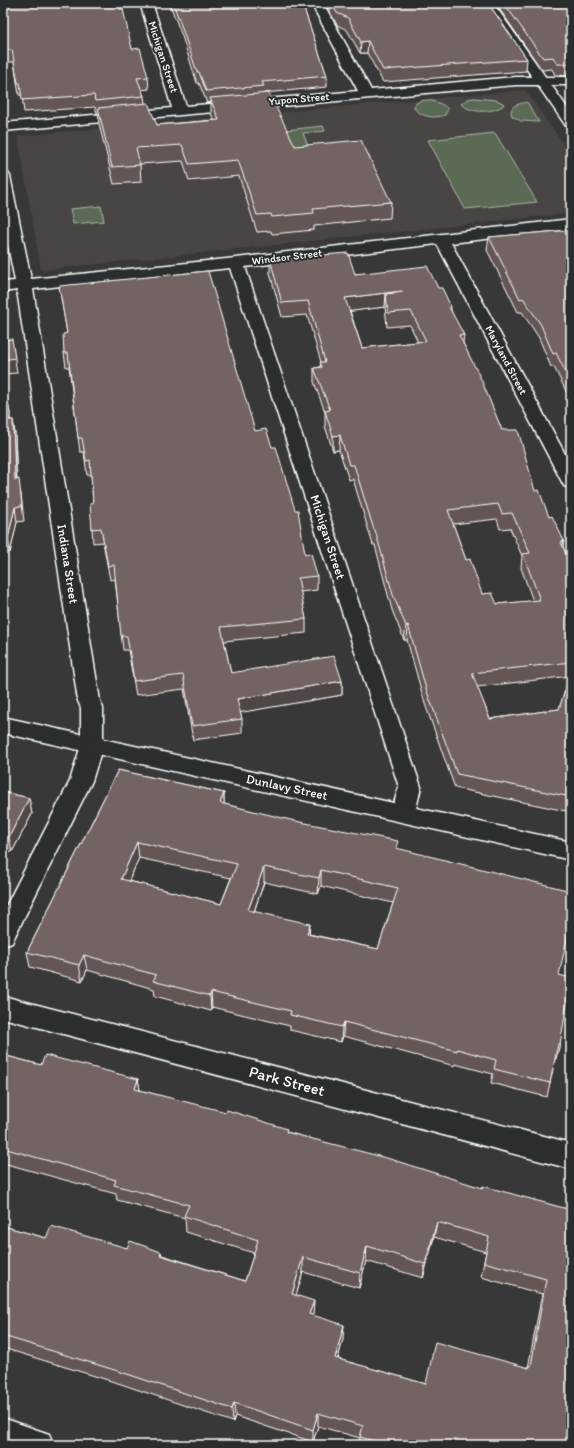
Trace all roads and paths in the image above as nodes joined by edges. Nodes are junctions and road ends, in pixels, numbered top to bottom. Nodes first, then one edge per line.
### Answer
1 (146, 3) edge
2 (317, 3) edge
3 (486, 3) edge
4 (542, 81) junction
5 (571, 81) edge
6 (366, 93) junction
7 (180, 110) junction
8 (571, 123) edge
9 (3, 127) edge
10 (3, 176) edge
11 (571, 224) edge
12 (441, 238) junction
13 (236, 263) junction
14 (13, 286) edge
15 (571, 482) edge
16 (3, 725) edge
17 (92, 745) junction
18 (403, 813) junction
19 (571, 851) edge
20 (3, 936) edge
21 (3, 1007) edge
22 (571, 1156) edge
23 (3, 1434) edge
24 (38, 1445) edge

1 - 7 street, Michigan Street
2 - 6 street
3 - 4 street
4 - 5 street, Yupon Street
4 - 6 street, Yupon Street
4 - 8 street
6 - 7 street, Yupon Street
7 - 9 street, Yupon Street
10 - 14 street, Indiana Street
11 - 12 street, Windsor Street
12 - 13 street, Windsor Street
12 - 15 street, Maryland Street
13 - 14 street, Windsor Street
13 - 18 street, Michigan Street
14 - 17 street, Indiana Street
16 - 17 street, Dunlavy Street
17 - 18 street, Dunlavy Street
17 - 20 street, Indiana Street
18 - 19 street, Dunlavy Street
21 - 22 street, Park Street
23 - 24 street

